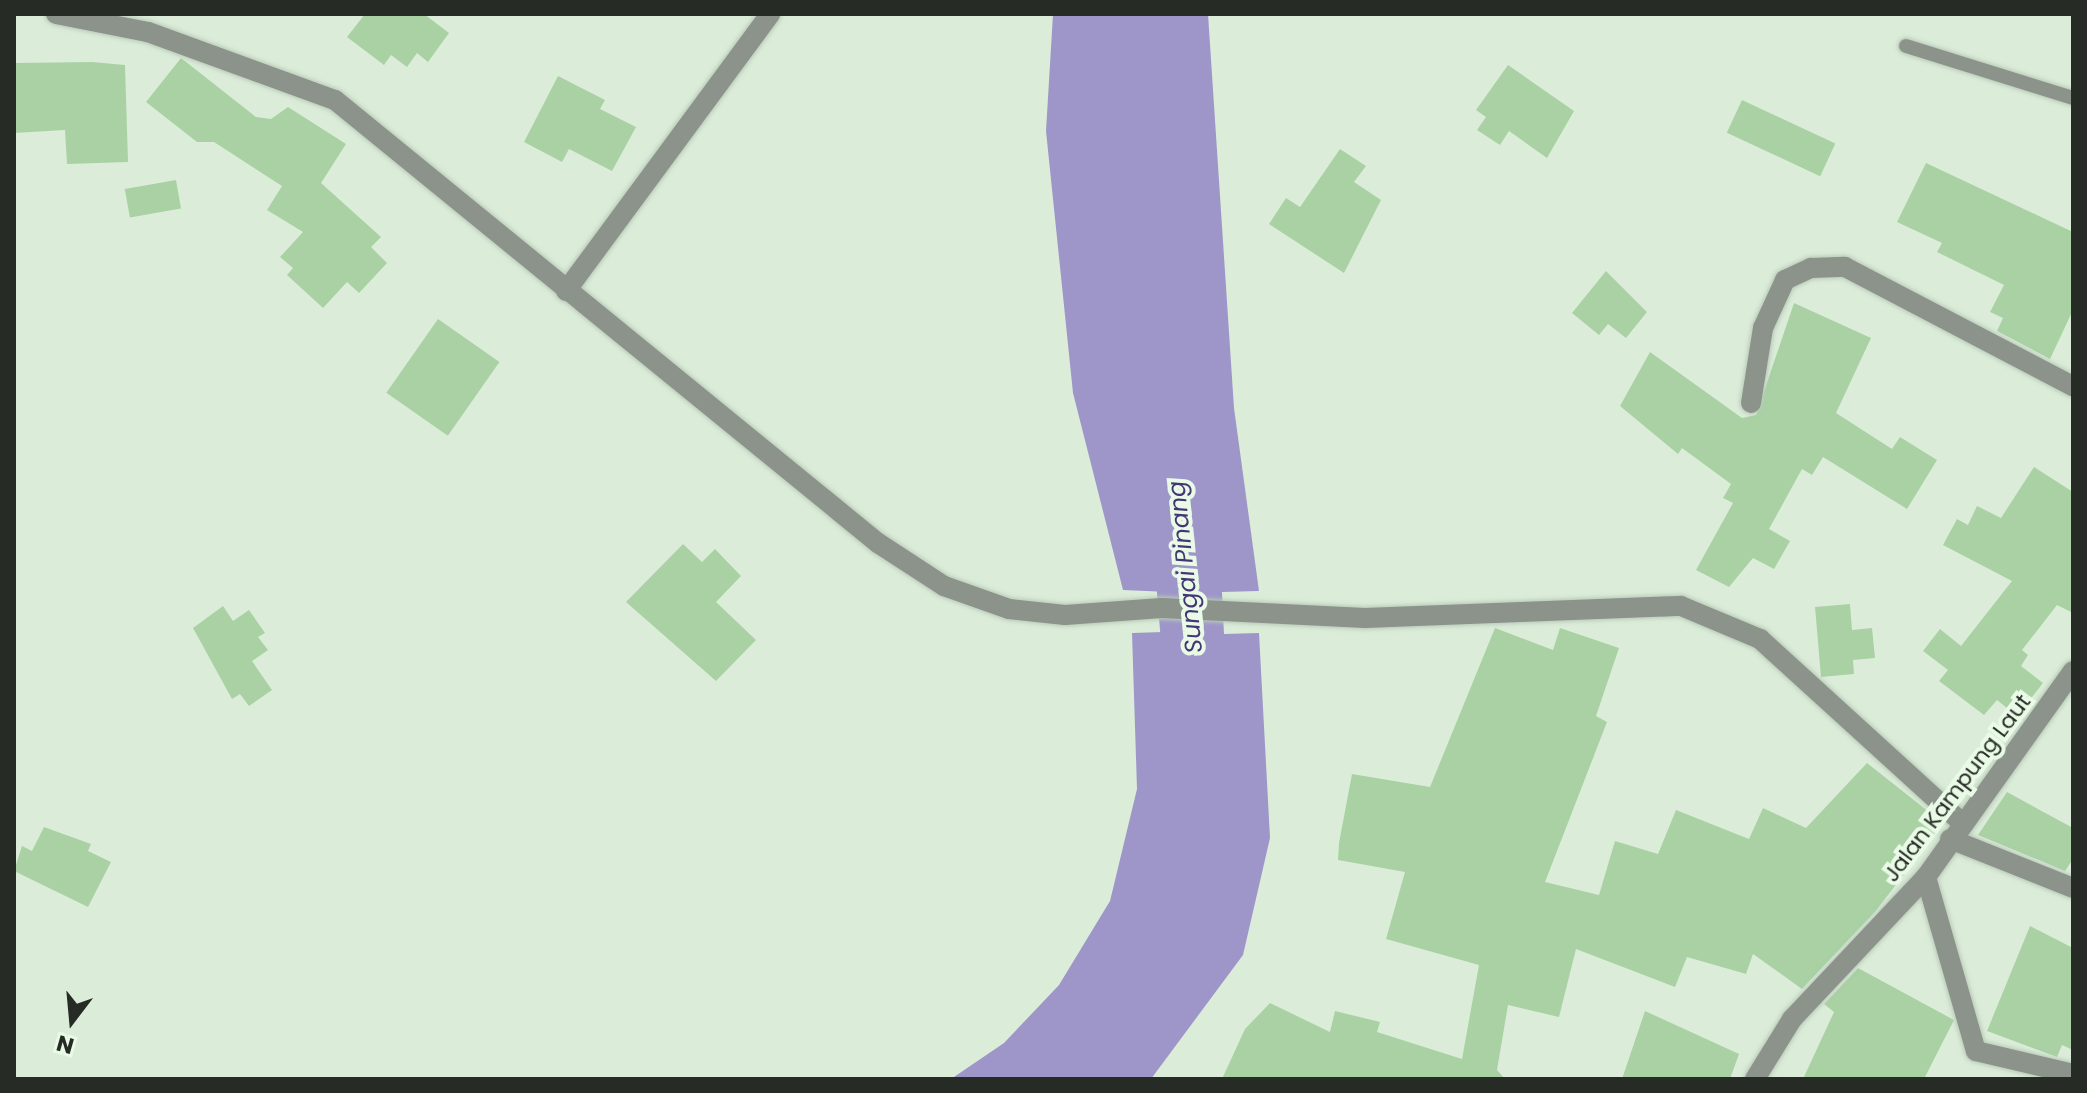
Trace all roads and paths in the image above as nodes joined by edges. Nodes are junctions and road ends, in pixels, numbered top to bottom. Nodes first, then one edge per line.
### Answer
1 (56, 14) edge
2 (770, 14) edge
3 (1906, 46) dead end
4 (2073, 98) edge
5 (566, 291) junction
6 (2073, 386) edge
7 (1751, 403) dead end
8 (2073, 671) edge
9 (1957, 831) junction
10 (1926, 877) junction
11 (2073, 888) edge
12 (2073, 1074) edge
13 (1755, 1079) edge

1 - 5 street
2 - 5 street
3 - 4 lane
5 - 9 street
6 - 7 street
8 - 9 street, Jalan Kampung Laut
9 - 10 street, Jalan Kampung Laut
9 - 11 street
10 - 12 street
10 - 13 street, Jalan Kampung Laut

